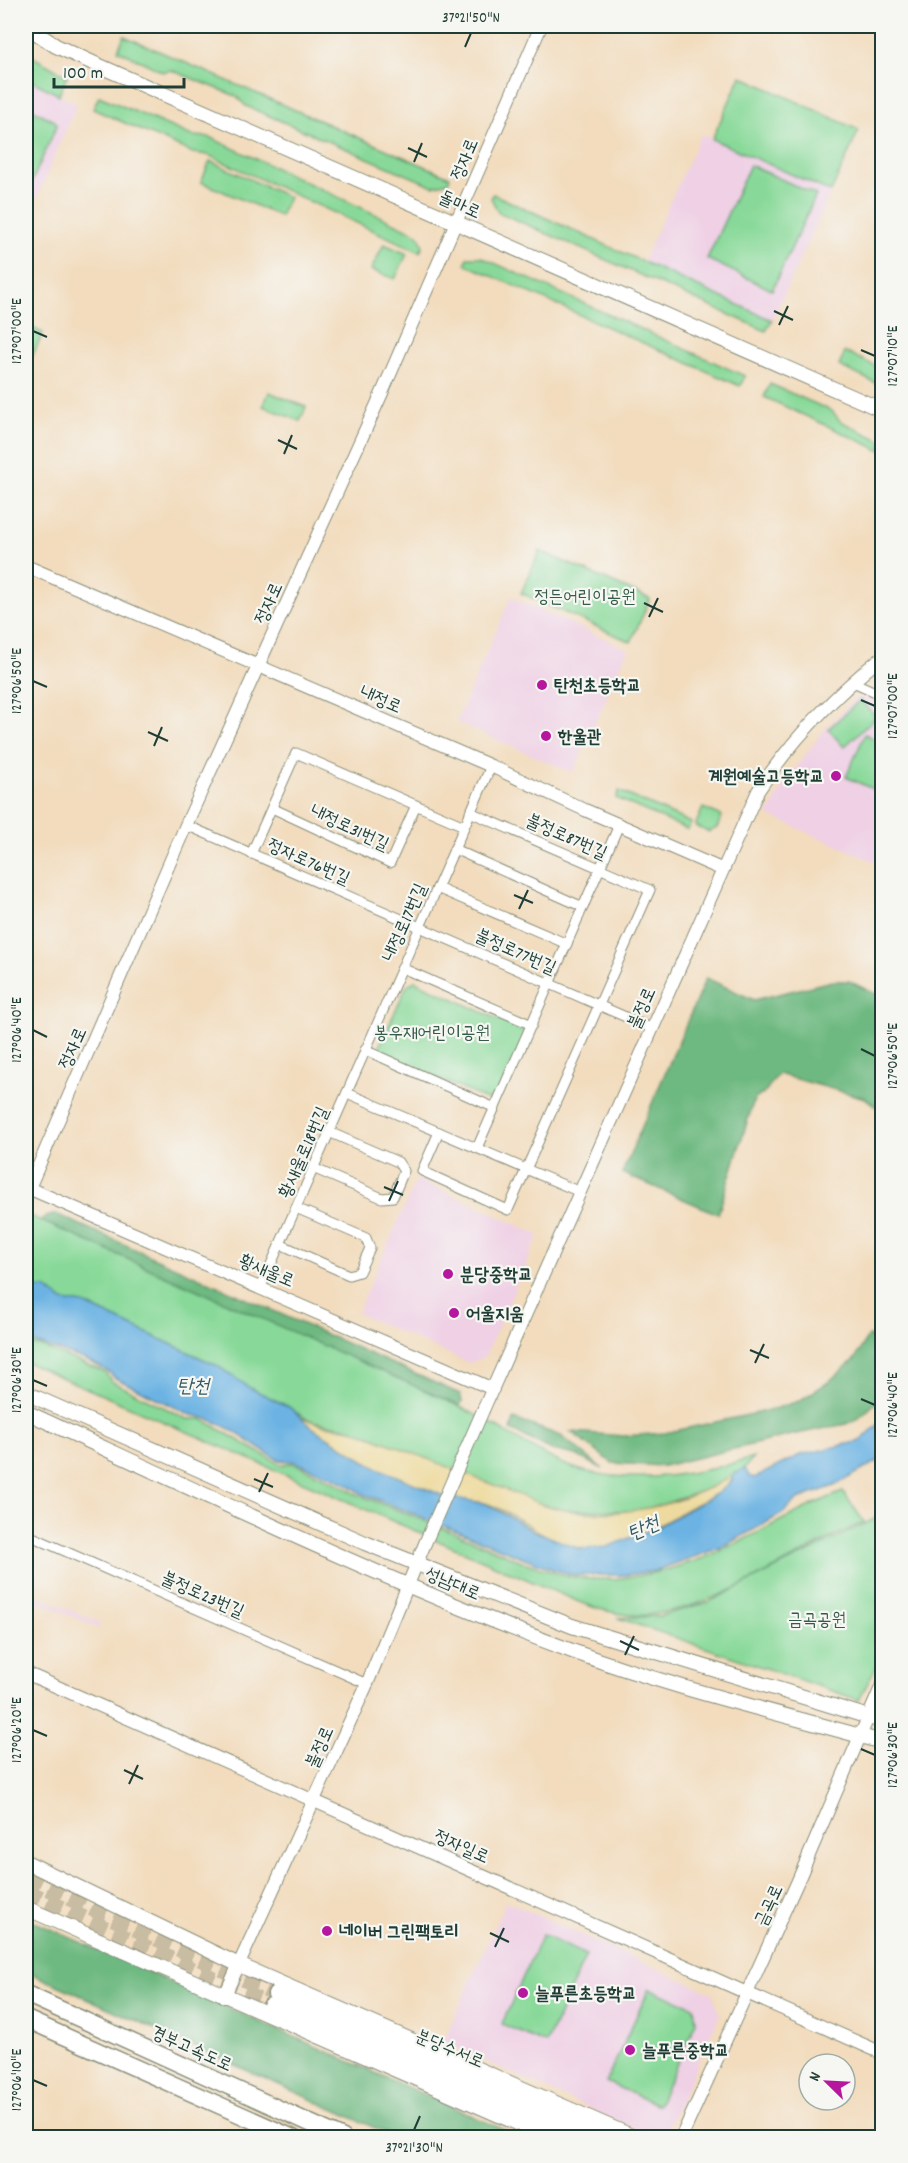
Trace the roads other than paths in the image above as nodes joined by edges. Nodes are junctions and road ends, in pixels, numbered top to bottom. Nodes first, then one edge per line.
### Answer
1 (26, 26) edge
2 (541, 26) edge
3 (457, 222) junction
4 (882, 410) edge
5 (26, 566) edge
6 (882, 657) edge
7 (259, 667) junction
8 (853, 682) junction
9 (882, 695) edge
10 (491, 766) junction
11 (416, 805) junction
12 (272, 808) junction
13 (470, 812) junction
14 (186, 825) junction
15 (619, 825) junction
16 (464, 826) junction
17 (454, 849) junction
18 (251, 854) junction
19 (601, 869) junction
20 (721, 869) junction
21 (437, 888) junction
22 (583, 907) junction
23 (420, 927) junction
24 (567, 944) junction
25 (402, 968) junction
26 (549, 984) junction
27 (599, 1005) junction
28 (532, 1025) junction
29 (651, 1029) junction
30 (374, 1030) joint
31 (365, 1050) junction
32 (347, 1093) junction
33 (495, 1108) junction
34 (329, 1132) junction
35 (439, 1132) junction
36 (477, 1148) junction
37 (313, 1168) junction
38 (526, 1169) junction
39 (26, 1190) edge
40 (580, 1192) junction
41 (296, 1208) junction
42 (280, 1245) junction
43 (261, 1287) junction
44 (493, 1389) junction
45 (26, 1393) edge
46 (26, 1412) edge
47 (26, 1534) edge
48 (416, 1564) junction
49 (408, 1583) junction
50 (26, 1673) edge
51 (367, 1684) junction
52 (882, 1685) edge
53 (876, 1719) edge
54 (861, 1736) junction
55 (882, 1742) edge
56 (315, 1800) junction
57 (26, 1862) edge
58 (26, 1908) edge
59 (239, 1965) junction
60 (747, 1992) junction
61 (26, 1994) edge
62 (224, 1997) junction
63 (26, 2019) edge
64 (882, 2053) edge
65 (293, 2138) edge
66 (343, 2138) edge
67 (551, 2138) edge
68 (572, 2138) edge
69 (608, 2138) edge
70 (636, 2138) edge
71 (681, 2138) edge

1 - 3 main road, 돌마로
2 - 3 street, 정자로
3 - 4 main road, 돌마로
3 - 7 street, 정자로
5 - 7 street, 내정로
6 - 8 street, 불정로
7 - 10 street, 내정로
7 - 14 street, 정자로
8 - 9 street
8 - 20 street, 불정로
10 - 13 street, 내정로17번길
10 - 15 street, 내정로
11 - 12 street
11 - 12 street, 내정로31번길
11 - 16 street
12 - 18 street
13 - 16 street, 내정로17번길
13 - 19 street, 불정로87번길
14 - 18 street, 정자로76번길
14 - 39 street, 정자로
15 - 19 street
15 - 20 street, 내정로
16 - 17 street, 내정로17번길
17 - 21 street, 내정로17번길
17 - 22 street
18 - 23 street, 정자로76번길
19 - 22 street
19 - 27 street, 불정로87번길
20 - 29 street, 불정로
21 - 23 street, 내정로17번길
21 - 24 street
22 - 24 street
23 - 25 street, 내정로17번길
23 - 26 street, 불정로77번길
24 - 26 street
25 - 28 street
25 - 30 street, 내정로17번길
26 - 27 street, 불정로77번길
26 - 28 street
27 - 29 street, 불정로77번길
27 - 38 street
28 - 33 street
29 - 40 street, 불정로
30 - 31 street, 황새울로18번길
31 - 32 street, 황새울로18번길
31 - 33 street
32 - 34 street, 황새울로18번길
32 - 35 street
33 - 36 street
34 - 37 street, 황새울로18번길
34 - 37 street
35 - 36 street
35 - 38 street
36 - 38 street
37 - 41 street, 황새울로18번길
38 - 40 street
39 - 43 street, 황새울로
40 - 44 street, 불정로
41 - 42 street, 황새울로18번길
41 - 42 street
42 - 43 street, 황새울로18번길
43 - 44 street, 황새울로
44 - 48 street, 불정로, bridge
45 - 48 main road, 성남대로
46 - 49 main road, 성남대로
47 - 51 street, 불정로23번길
48 - 49 street, 불정로
48 - 53 main road, 성남대로
49 - 51 street, 불정로
49 - 54 main road, 성남대로
50 - 56 street, 정자일로
51 - 56 street, 불정로
52 - 53 street, 금곡로
53 - 54 street, 금곡로
54 - 55 main road, 성남대로
54 - 60 street, 금곡로
56 - 59 street, 불정로
56 - 60 street, 정자일로
57 - 59 main road
58 - 62 main road
59 - 62 street, 불정로
59 - 70 main road
60 - 64 street, 정자일로
60 - 71 street, 금곡로
61 - 66 highway, 경부고속도로
62 - 67 main road
63 - 65 highway
68 - 69 highway, 분당수서로

